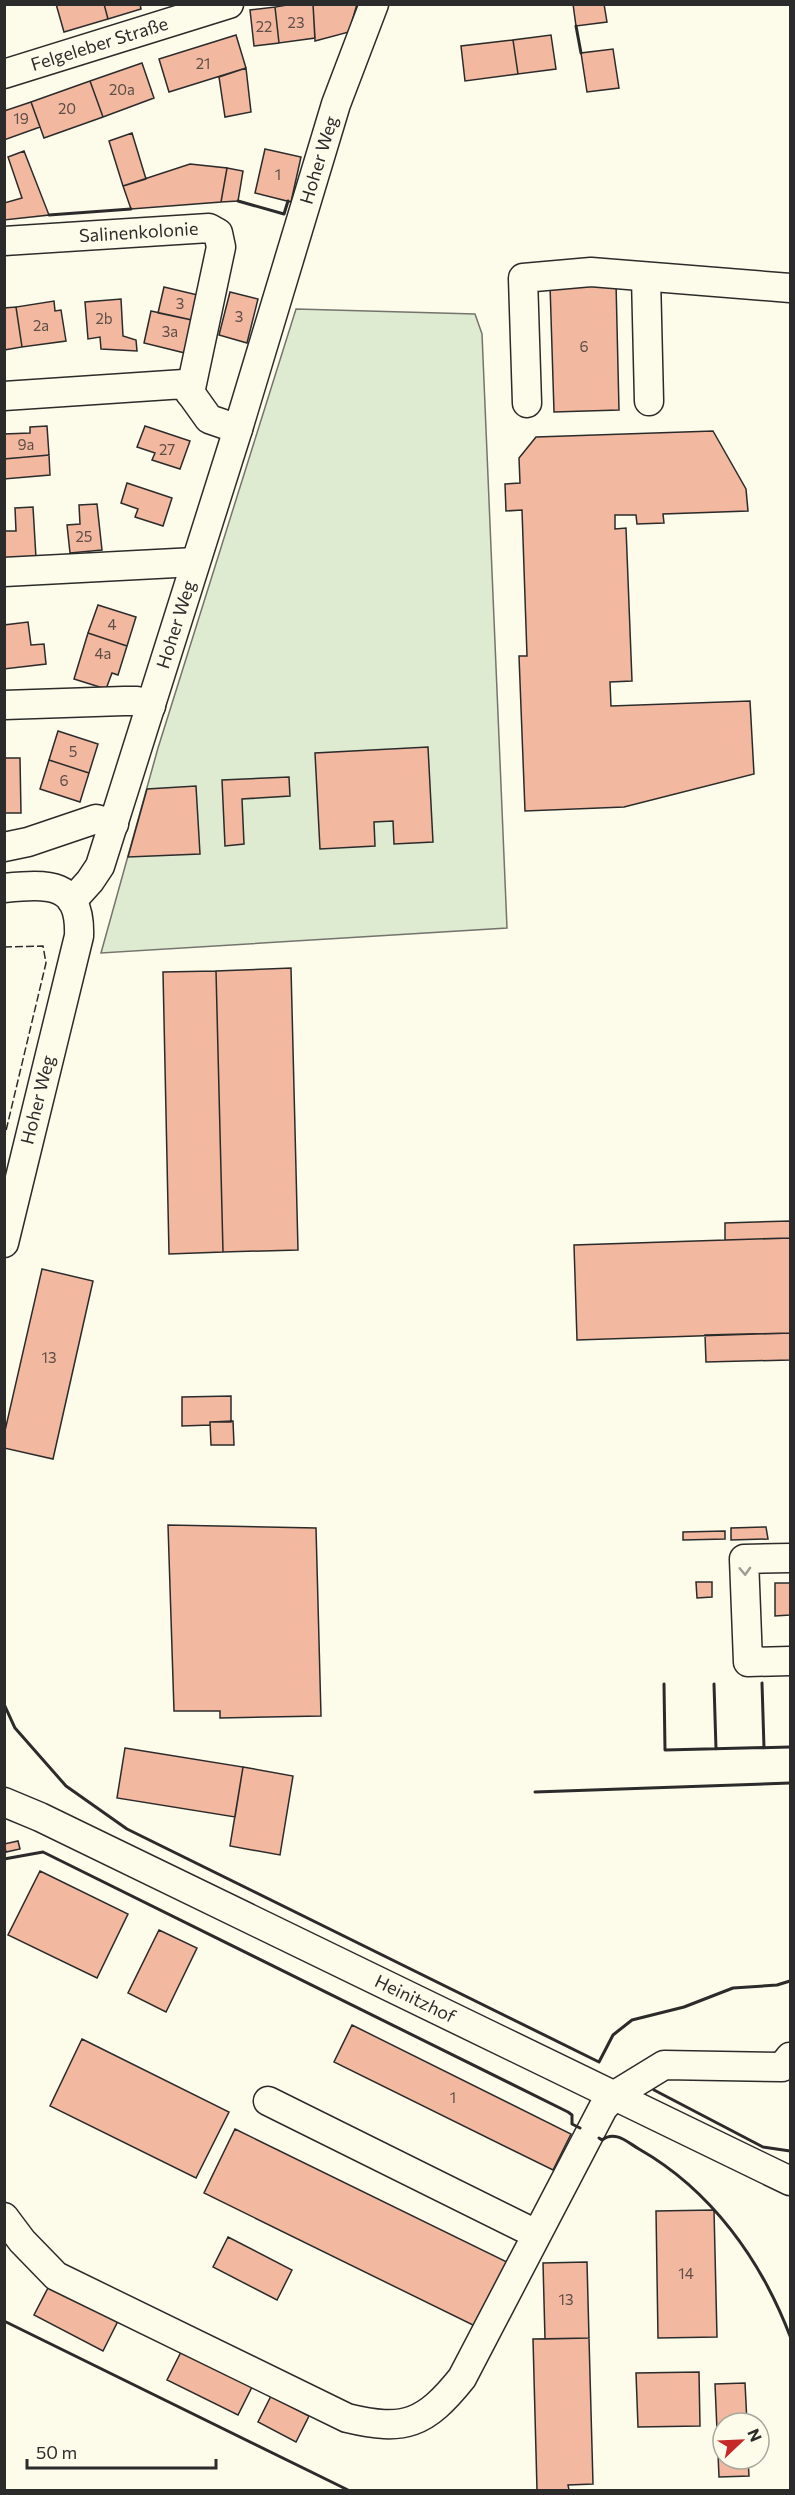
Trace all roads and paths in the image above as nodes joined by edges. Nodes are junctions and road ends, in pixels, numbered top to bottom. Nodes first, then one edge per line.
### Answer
1 (229, 4) edge
2 (374, 4) edge
3 (4, 74) edge
4 (4, 241) edge
5 (646, 277) junction
6 (790, 288) edge
7 (190, 393) junction
8 (4, 396) edge
9 (649, 400) dead end
10 (527, 403) dead end
11 (238, 429) junction
12 (195, 562) junction
13 (4, 572) edge
14 (4, 705) edge
15 (151, 706) junction
16 (114, 824) junction
17 (4, 847) edge
18 (4, 888) edge
19 (72, 901) junction
20 (4, 1244) edge
21 (790, 1558) edge
22 (790, 1661) edge
23 (4, 1802) edge
24 (4, 1810) edge
25 (40, 1817) junction
26 (790, 2058) edge
27 (615, 2095) junction
28 (268, 2101) dead end
29 (790, 2181) edge
30 (4, 2217) edge
31 (536, 2234) junction

1 - 3 street, Felgeleber Straße
2 - 11 street, Hoher Weg
4 - 7 street, Salinenkolonie
5 - 6 street
5 - 9 street
5 - 10 street
7 - 8 street
7 - 11 street
11 - 12 street, Hoher Weg
12 - 13 street
12 - 15 street, Hoher Weg
14 - 15 street
15 - 16 street, Hoher Weg
16 - 17 street
16 - 19 street, Hoher Weg
18 - 19 street
19 - 20 street, Hoher Weg
21 -> 22 street
23 - 25 street, Heinitzhof
24 - 25 street, Heinitzhof
25 - 27 street, Heinitzhof
26 - 27 street
27 - 29 street, Heinitzhof
27 - 31 street
28 - 31 street
30 - 31 street

